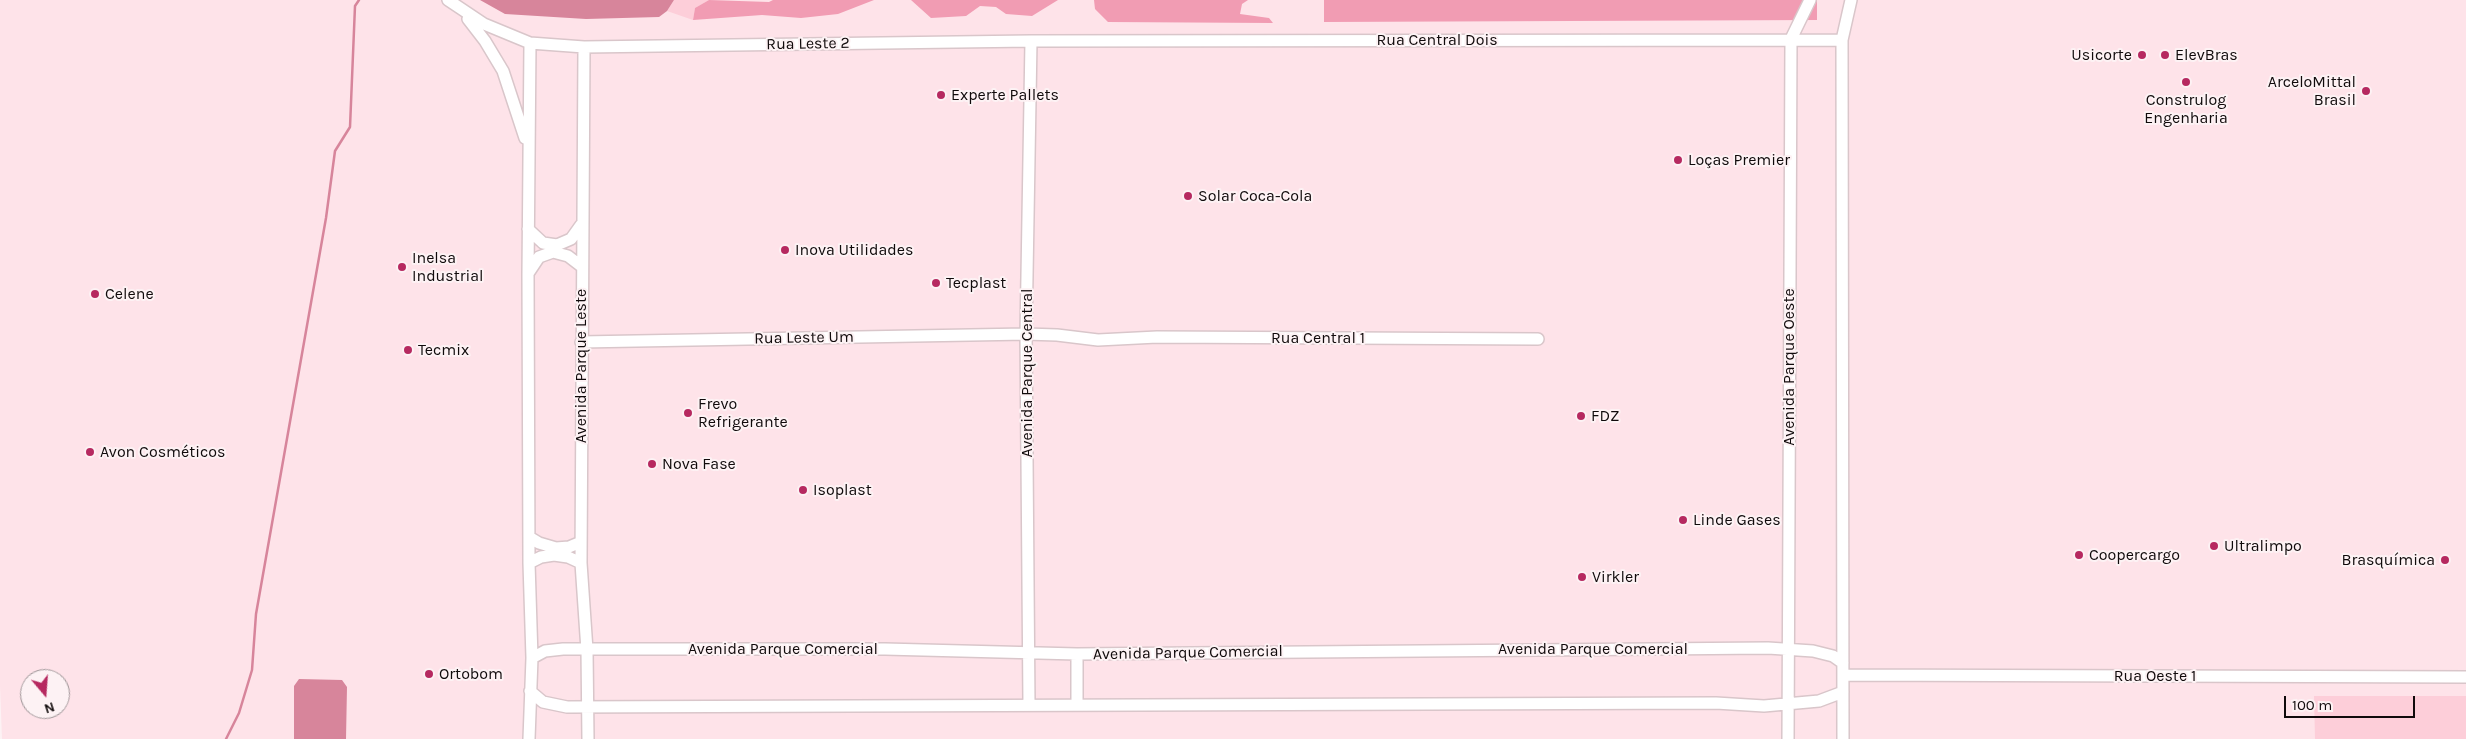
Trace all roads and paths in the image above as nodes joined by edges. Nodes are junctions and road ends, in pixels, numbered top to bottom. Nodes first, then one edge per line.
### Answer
1 (448, 0) edge
2 (1810, 0) edge
3 (1851, 0) edge
4 (458, 8) junction
5 (1791, 39) junction
6 (1842, 40) junction
7 (1031, 41) junction
8 (530, 43) junction
9 (584, 46) junction
10 (528, 149) junction
11 (582, 225) junction
12 (528, 229) junction
13 (581, 266) junction
14 (528, 274) junction
15 (1026, 334) junction
16 (1098, 340) joint
17 (1538, 340) dead end
18 (581, 342) junction
19 (529, 537) junction
20 (580, 542) junction
21 (529, 563) junction
22 (580, 564) junction
23 (1788, 649) junction
24 (587, 650) junction
25 (1029, 653) junction
26 (1078, 654) junction
27 (532, 658) junction
28 (1844, 663) junction
29 (1843, 675) junction
30 (2466, 677) edge
31 (530, 691) junction
32 (1843, 692) junction
33 (1029, 704) junction
34 (1078, 705) junction
35 (1788, 705) junction
36 (589, 706) junction
37 (529, 739) edge
38 (588, 739) edge
39 (1788, 739) edge
40 (1843, 739) edge

1 - 4 street
2 - 5 street, Avenida Parque Oeste
3 - 6 street
4 - 8 street
4 - 10 street
5 - 6 street, Rua Central Dois
5 - 7 street, Rua Central Dois
5 - 23 street, Avenida Parque Oeste
6 - 28 street
7 - 9 street, Rua Leste 2
7 - 15 street, Avenida Parque Central
8 - 9 street
8 - 10 street
9 - 11 street, Avenida Parque Leste
10 - 12 street
11 - 12 street
11 - 13 street, Avenida Parque Leste
12 - 14 street
13 - 14 street
13 - 18 street, Avenida Parque Leste
14 - 19 street
15 - 16 street, Rua Leste Um
15 - 18 street, Rua Leste Um
15 - 25 street, Avenida Parque Central
16 - 17 street, Rua Central 1
18 - 20 street, Avenida Parque Leste
19 - 20 street
19 - 21 street
20 - 22 street, Avenida Parque Leste
21 - 22 street
21 - 27 street
22 - 24 street, Avenida Parque Leste
23 - 26 street, Avenida Parque Comercial
23 - 28 street, Avenida Parque Comercial
23 - 35 street, Avenida Parque Oeste
24 - 25 street, Avenida Parque Comercial
24 - 27 street, Avenida Parque Comercial
24 - 36 street, Avenida Parque Leste
25 - 26 street, Avenida Parque Comercial
25 - 33 street, Avenida Parque Central
26 - 34 street
27 - 31 street
28 - 29 street
29 - 30 street, Rua Oeste 1
29 - 32 street
31 - 36 street
31 - 37 street
32 - 35 street
32 - 40 street
33 - 34 street
33 - 36 street
34 - 35 street
35 - 39 street, Avenida Parque Oeste
36 - 38 street, Avenida Parque Leste

